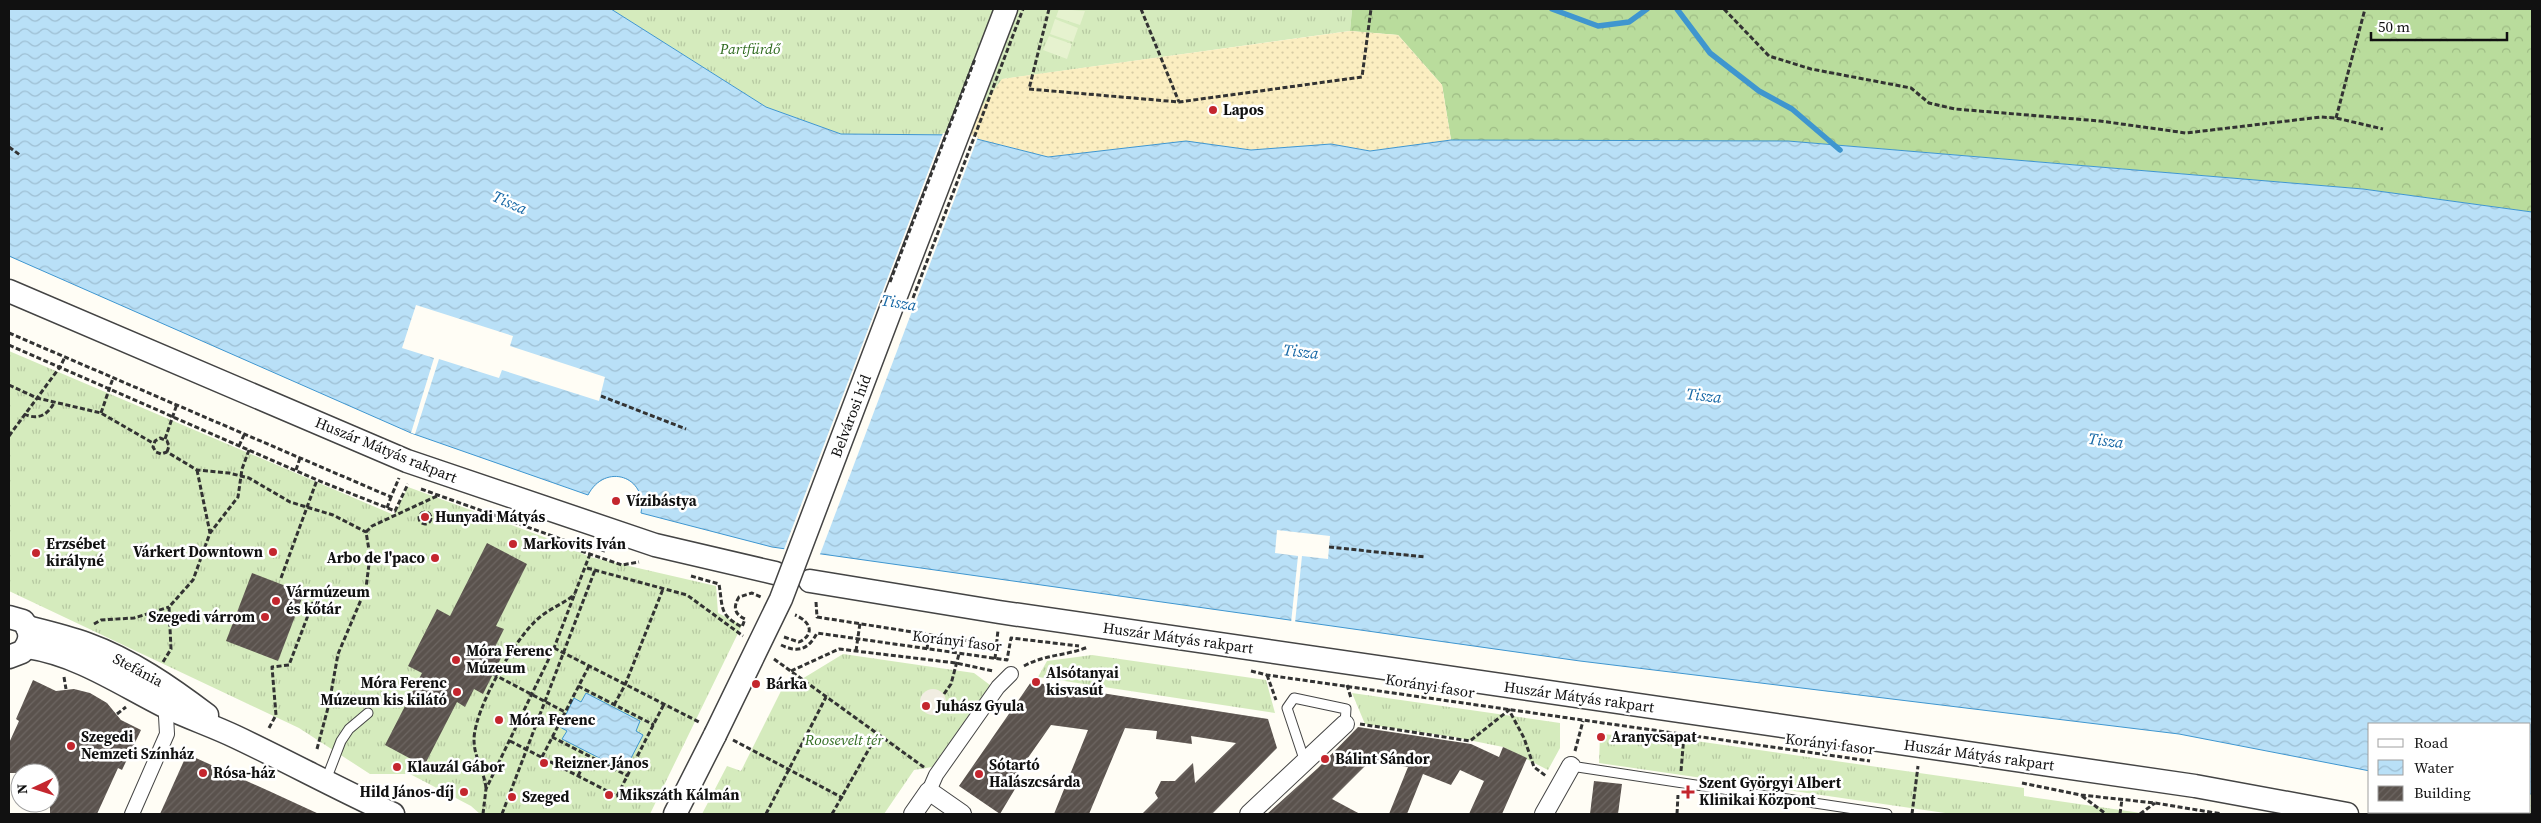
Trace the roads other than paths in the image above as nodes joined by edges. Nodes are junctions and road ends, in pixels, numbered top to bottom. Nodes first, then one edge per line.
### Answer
1 (1006, 9) edge
2 (9, 291) edge
3 (775, 574) dead end
4 (812, 582) road end
5 (18, 637) edge
6 (1011, 674) road end
7 (368, 713) dead end
8 (166, 716) dead end
9 (1351, 724) joint
10 (1305, 763) junction
11 (1571, 766) joint
12 (325, 782) junction
13 (929, 791) junction
14 (132, 814) edge
15 (393, 814) edge
16 (675, 814) edge
17 (913, 814) edge
18 (962, 814) edge
19 (1249, 814) edge
20 (1544, 814) edge
21 (1887, 814) edge
22 (2347, 814) edge

1 - 16 street, Belvárosi híd, bridge
2 - 3 street, Huszár Mátyás rakpart
4 - 22 street, Huszár Mátyás rakpart
5 - 12 street, Stefánia
6 - 13 street
7 - 12 lane
8 - 14 street
9 - 10 street
9 - 10 lane
10 - 19 street
11 - 20 street
11 - 21 lane
12 - 15 street, Stefánia
13 - 17 street
13 - 18 street

